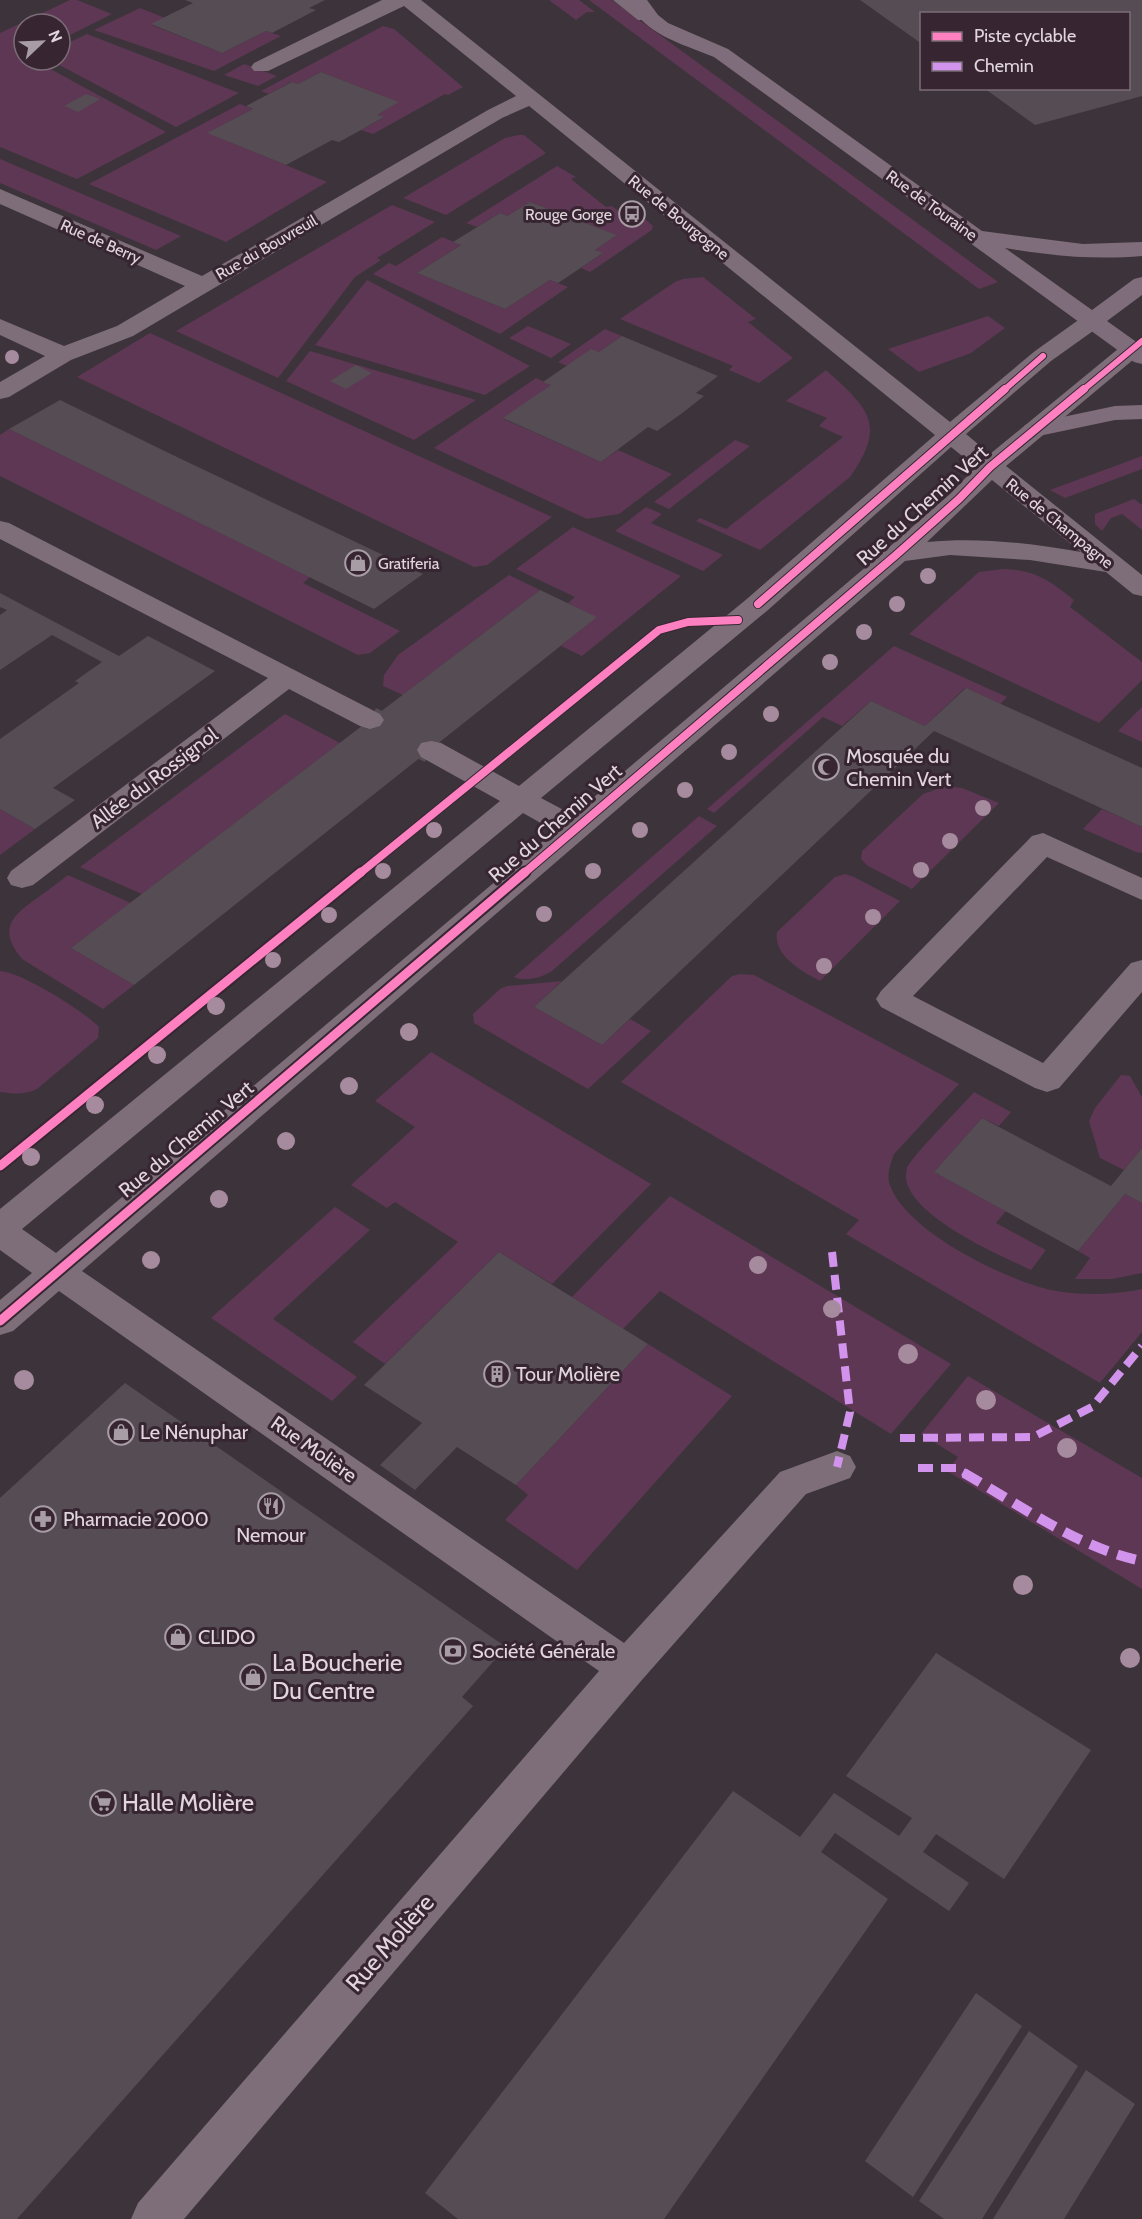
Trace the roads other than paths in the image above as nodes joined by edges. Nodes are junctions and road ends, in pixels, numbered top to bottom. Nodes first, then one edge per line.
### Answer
1 (401, 0) edge
2 (409, 0) edge
3 (623, 0) edge
4 (640, 8) edge
5 (689, 18) dead end
6 (722, 52) junction
7 (261, 67) dead end
8 (530, 98) junction
9 (0, 196) edge
10 (972, 234) junction
11 (1142, 249) edge
12 (1142, 284) edge
13 (202, 285) junction
14 (1092, 321) junction
15 (0, 326) edge
16 (1139, 349) edge
17 (63, 356) junction
18 (0, 392) edge
19 (1142, 412) edge
20 (1034, 430) junction
21 (950, 435) junction
22 (990, 467) junction
23 (0, 529) edge
24 (896, 555) junction
25 (1114, 566) junction
26 (1142, 588) edge
27 (286, 678) junction
28 (370, 720) tunnel mouth
29 (431, 750) tunnel mouth
30 (520, 800) junction
31 (575, 829) junction
32 (22, 878) dead end
33 (1142, 890) edge
34 (1142, 972) edge
35 (0, 1230) edge
36 (57, 1272) junction
37 (0, 1321) edge
38 (837, 1467) dead end
39 (627, 1668) junction
40 (154, 2219) edge

1 - 7 street
2 - 8 street, Rue de Bourgogne
3 - 4 street, Rue de Touraine
4 - 6 main road, Rue de Touraine
5 - 6 main road, Rue de Touraine
6 - 10 main road, Rue de Touraine
8 - 13 street, Rue du Bouvreuil
8 - 21 street, Rue de Bourgogne
9 - 13 street, Rue de Berry
10 - 11 main road
10 - 14 main road, Rue de Touraine
12 - 14 main road
13 - 17 street, Rue du Bouvreuil
14 - 16 main road, Rue de Touraine
14 - 21 street, Rue du Chemin Vert
15 - 17 street
16 - 20 street, Rue du Chemin Vert
17 - 18 street, Rue du Bouvreuil
19 - 20 main road
20 - 22 street, Rue du Chemin Vert
21 - 22 street, Rue de Champagne
21 - 30 street, Rue du Chemin Vert
22 - 24 street, Rue du Chemin Vert
22 - 25 street, Rue de Champagne
23 - 27 street
24 - 25 street
24 - 31 street, Rue du Chemin Vert
25 - 26 street, Rue de Champagne
27 - 28 street
27 - 32 street, Allée du Rossignol
29 - 30 street
30 - 31 street
30 - 35 street, Rue du Chemin Vert
31 - 36 street, Rue du Chemin Vert
33 - 34 street
35 - 36 street, Rue Molière
36 - 37 street, Rue du Chemin Vert
36 - 39 street, Rue Molière
38 - 39 street, Rue Molière
39 - 40 street, Rue Molière

